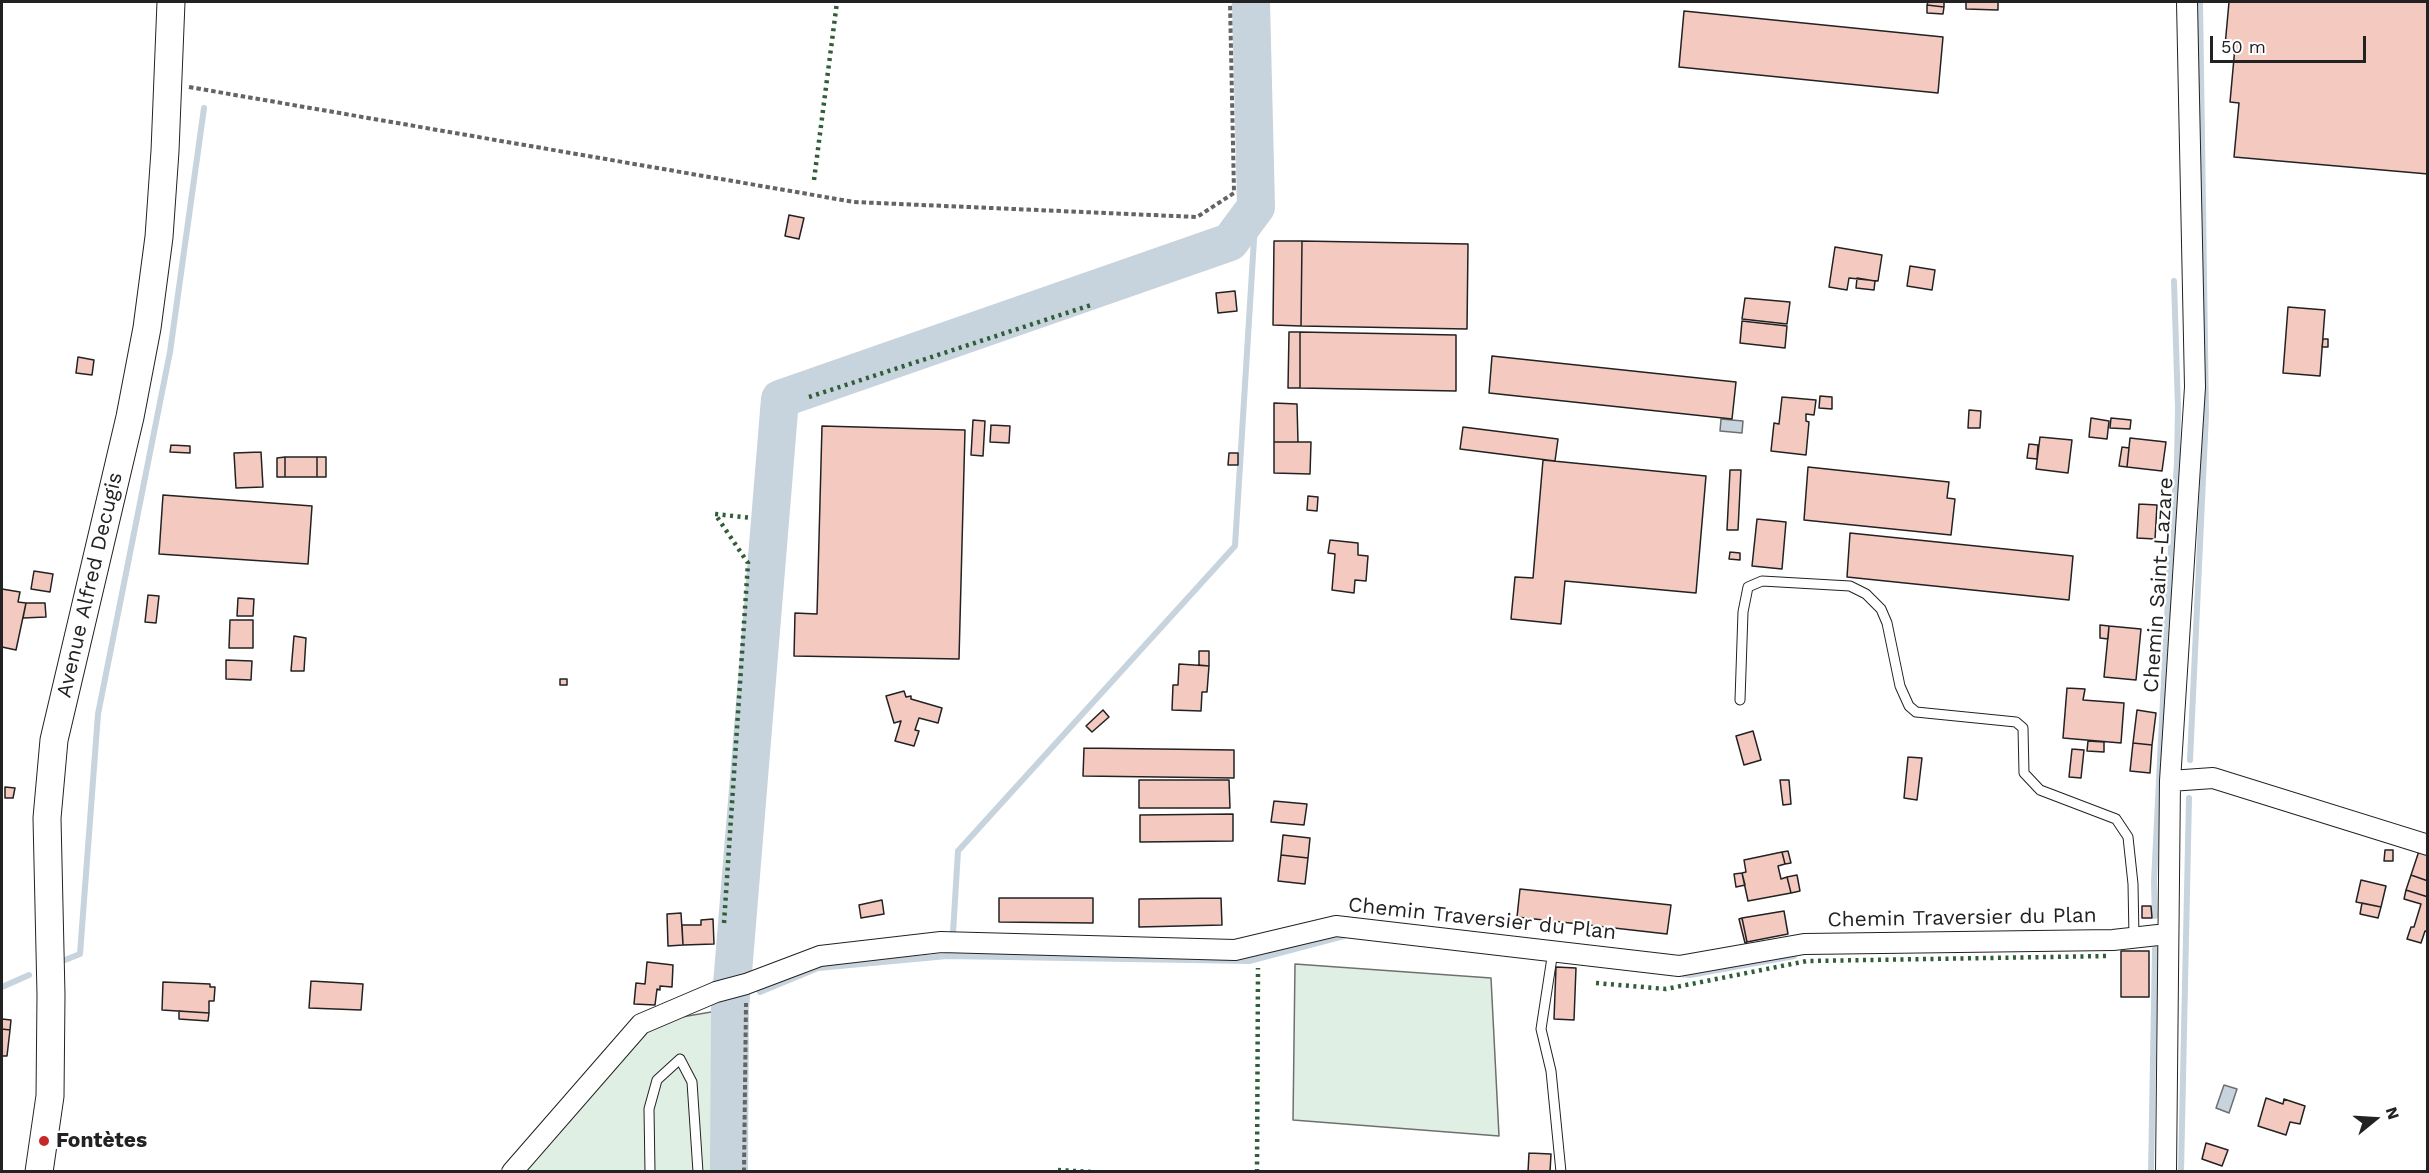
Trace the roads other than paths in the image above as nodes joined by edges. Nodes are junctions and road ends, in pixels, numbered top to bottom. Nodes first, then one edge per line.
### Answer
1 (171, 2) edge
2 (2187, 2) edge
3 (1740, 699) dead end
4 (2170, 781) junction
5 (2427, 845) edge
6 (2167, 934) junction
7 (2134, 937) junction
8 (1553, 951) junction
9 (39, 1172) edge
10 (512, 1172) edge
11 (650, 1172) edge
12 (698, 1172) edge
13 (1561, 1172) edge
14 (2166, 1172) edge

1 - 9 street, Avenue Alfred Decugis
2 - 4 street, Chemin Saint-Lazare
3 - 7 lane
4 - 5 street
4 - 6 street, Chemin Saint-Lazare
6 - 7 street, Chemin Traversier du Plan
6 - 14 street, Chemin Saint-Lazare
7 - 8 street, Chemin Traversier du Plan
8 - 10 street, Chemin Traversier du Plan
8 - 13 lane
11 - 12 lane

